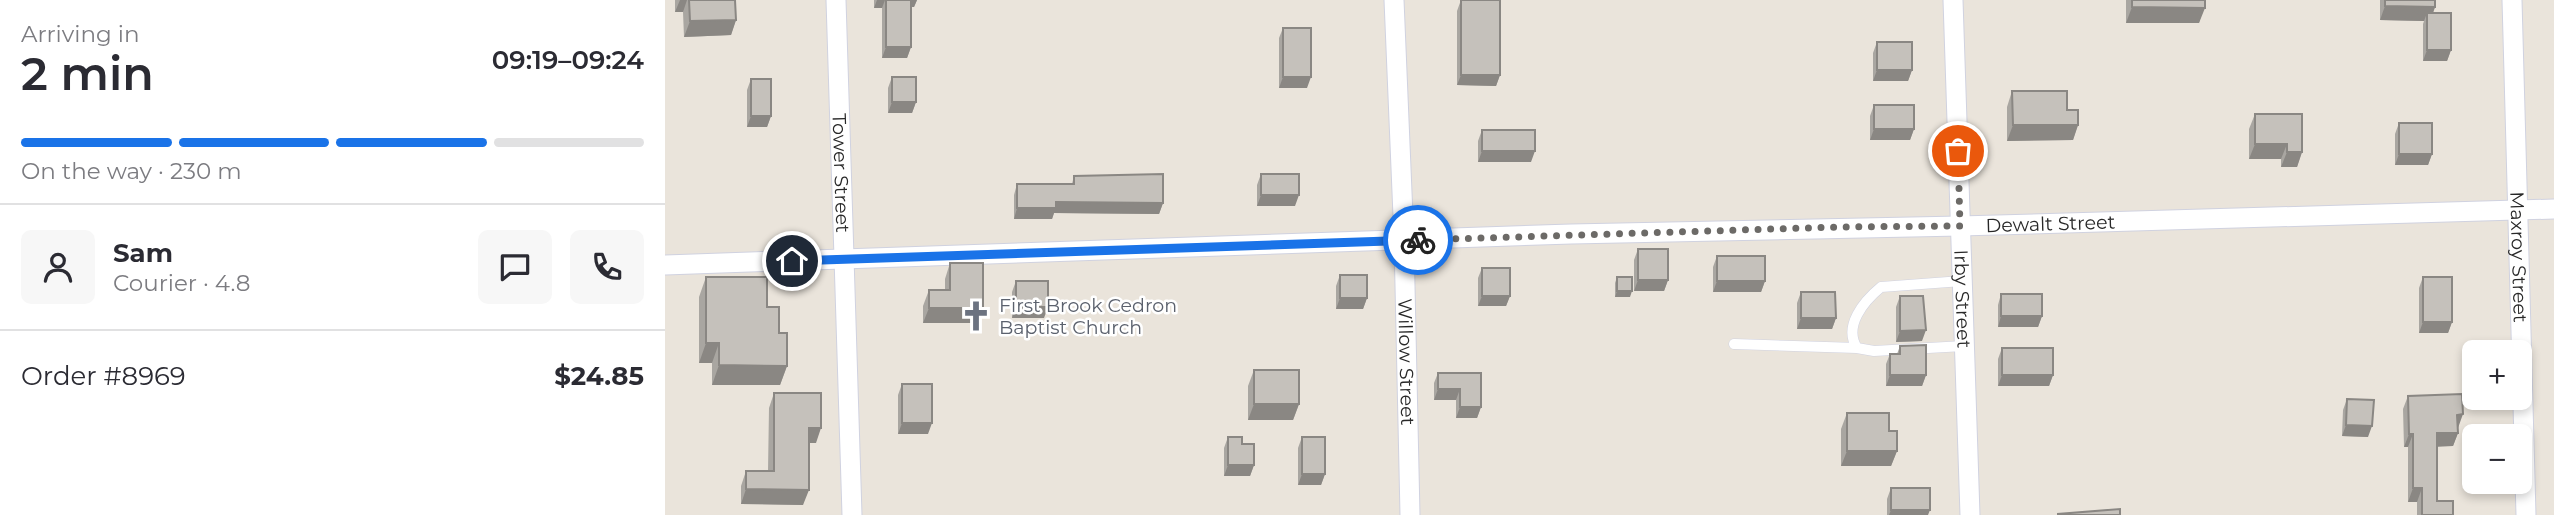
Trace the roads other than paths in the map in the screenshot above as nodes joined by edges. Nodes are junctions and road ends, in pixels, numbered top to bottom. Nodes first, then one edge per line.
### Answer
1 (836, 0) edge
2 (1394, 0) edge
3 (1953, 0) edge
4 (2512, 0) edge
5 (2554, 209) edge
6 (2519, 210) junction
7 (1960, 226) junction
8 (1405, 240) junction
9 (843, 259) junction
10 (665, 265) edge
11 (1962, 281) junction
12 (1734, 344) dead end
13 (1964, 345) junction
14 (1857, 348) junction
15 (852, 515) edge
16 (1410, 515) edge
17 (1970, 515) edge
18 (2526, 515) edge

1 - 9 street, Tower Street
2 - 8 street, Willow Street
3 - 7 street, Irby Street
4 - 6 street, Maxroy Street
5 - 6 street, Dewalt Street
6 - 7 street, Dewalt Street
6 - 18 street, Maxroy Street
7 - 8 street, Dewalt Street
7 - 11 street, Irby Street
8 - 9 street, Dewalt Street
8 - 16 street, Willow Street
9 - 10 street, Dewalt Street
9 - 15 street, Tower Street
11 - 13 street, Irby Street
11 - 14 lane
12 - 14 lane
13 - 14 lane
13 - 17 street, Irby Street

